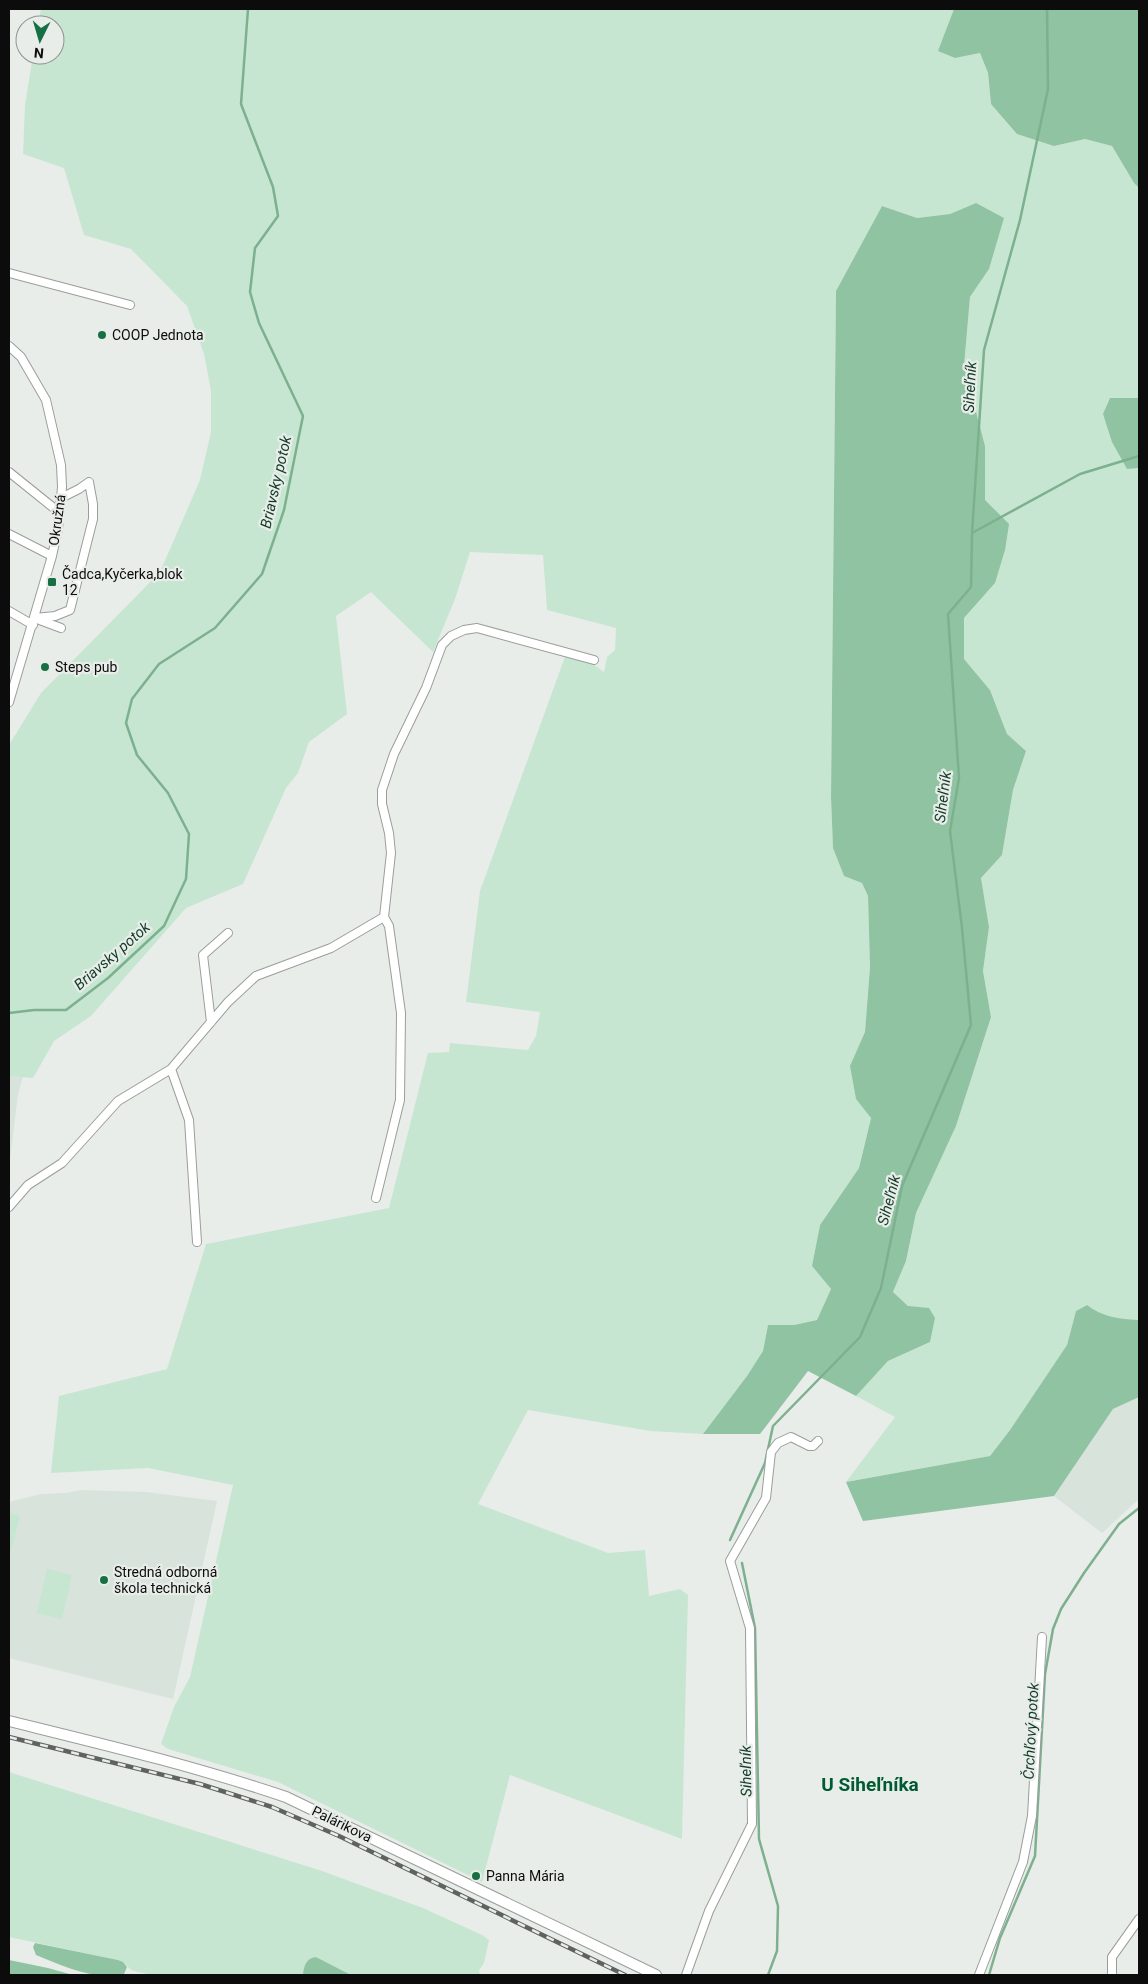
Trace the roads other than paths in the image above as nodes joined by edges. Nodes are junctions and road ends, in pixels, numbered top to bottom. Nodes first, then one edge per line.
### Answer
1 (9, 273) edge
2 (130, 305) dead end
3 (9, 346) edge
4 (9, 472) edge
5 (61, 498) junction
6 (60, 513) junction
7 (9, 534) edge
8 (52, 556) junction
9 (9, 612) edge
10 (34, 622) junction
11 (61, 628) dead end
12 (594, 660) dead end
13 (9, 702) edge
14 (384, 917) junction
15 (228, 932) dead end
16 (211, 1022) junction
17 (171, 1070) junction
18 (376, 1198) dead end
19 (9, 1207) edge
20 (196, 1242) dead end
21 (818, 1441) dead end
22 (1042, 1638) dead end
23 (9, 1721) edge
24 (1139, 1919) edge
25 (656, 1975) edge
26 (686, 1975) edge
27 (978, 1975) edge
28 (1112, 1975) edge

1 - 2 street
3 - 5 street, Okružná
4 - 6 street
5 - 6 street, Okružná
5 - 10 street
6 - 8 street, Okružná
7 - 8 street
8 - 10 street, Okružná
9 - 10 street
10 - 11 street
10 - 13 street, Okružná
12 - 14 street
14 - 16 street
14 - 18 street
15 - 16 street
16 - 17 street
17 - 19 street
17 - 20 street
21 - 26 street
22 - 27 street
23 - 25 main road, Palárikova
24 - 28 street

